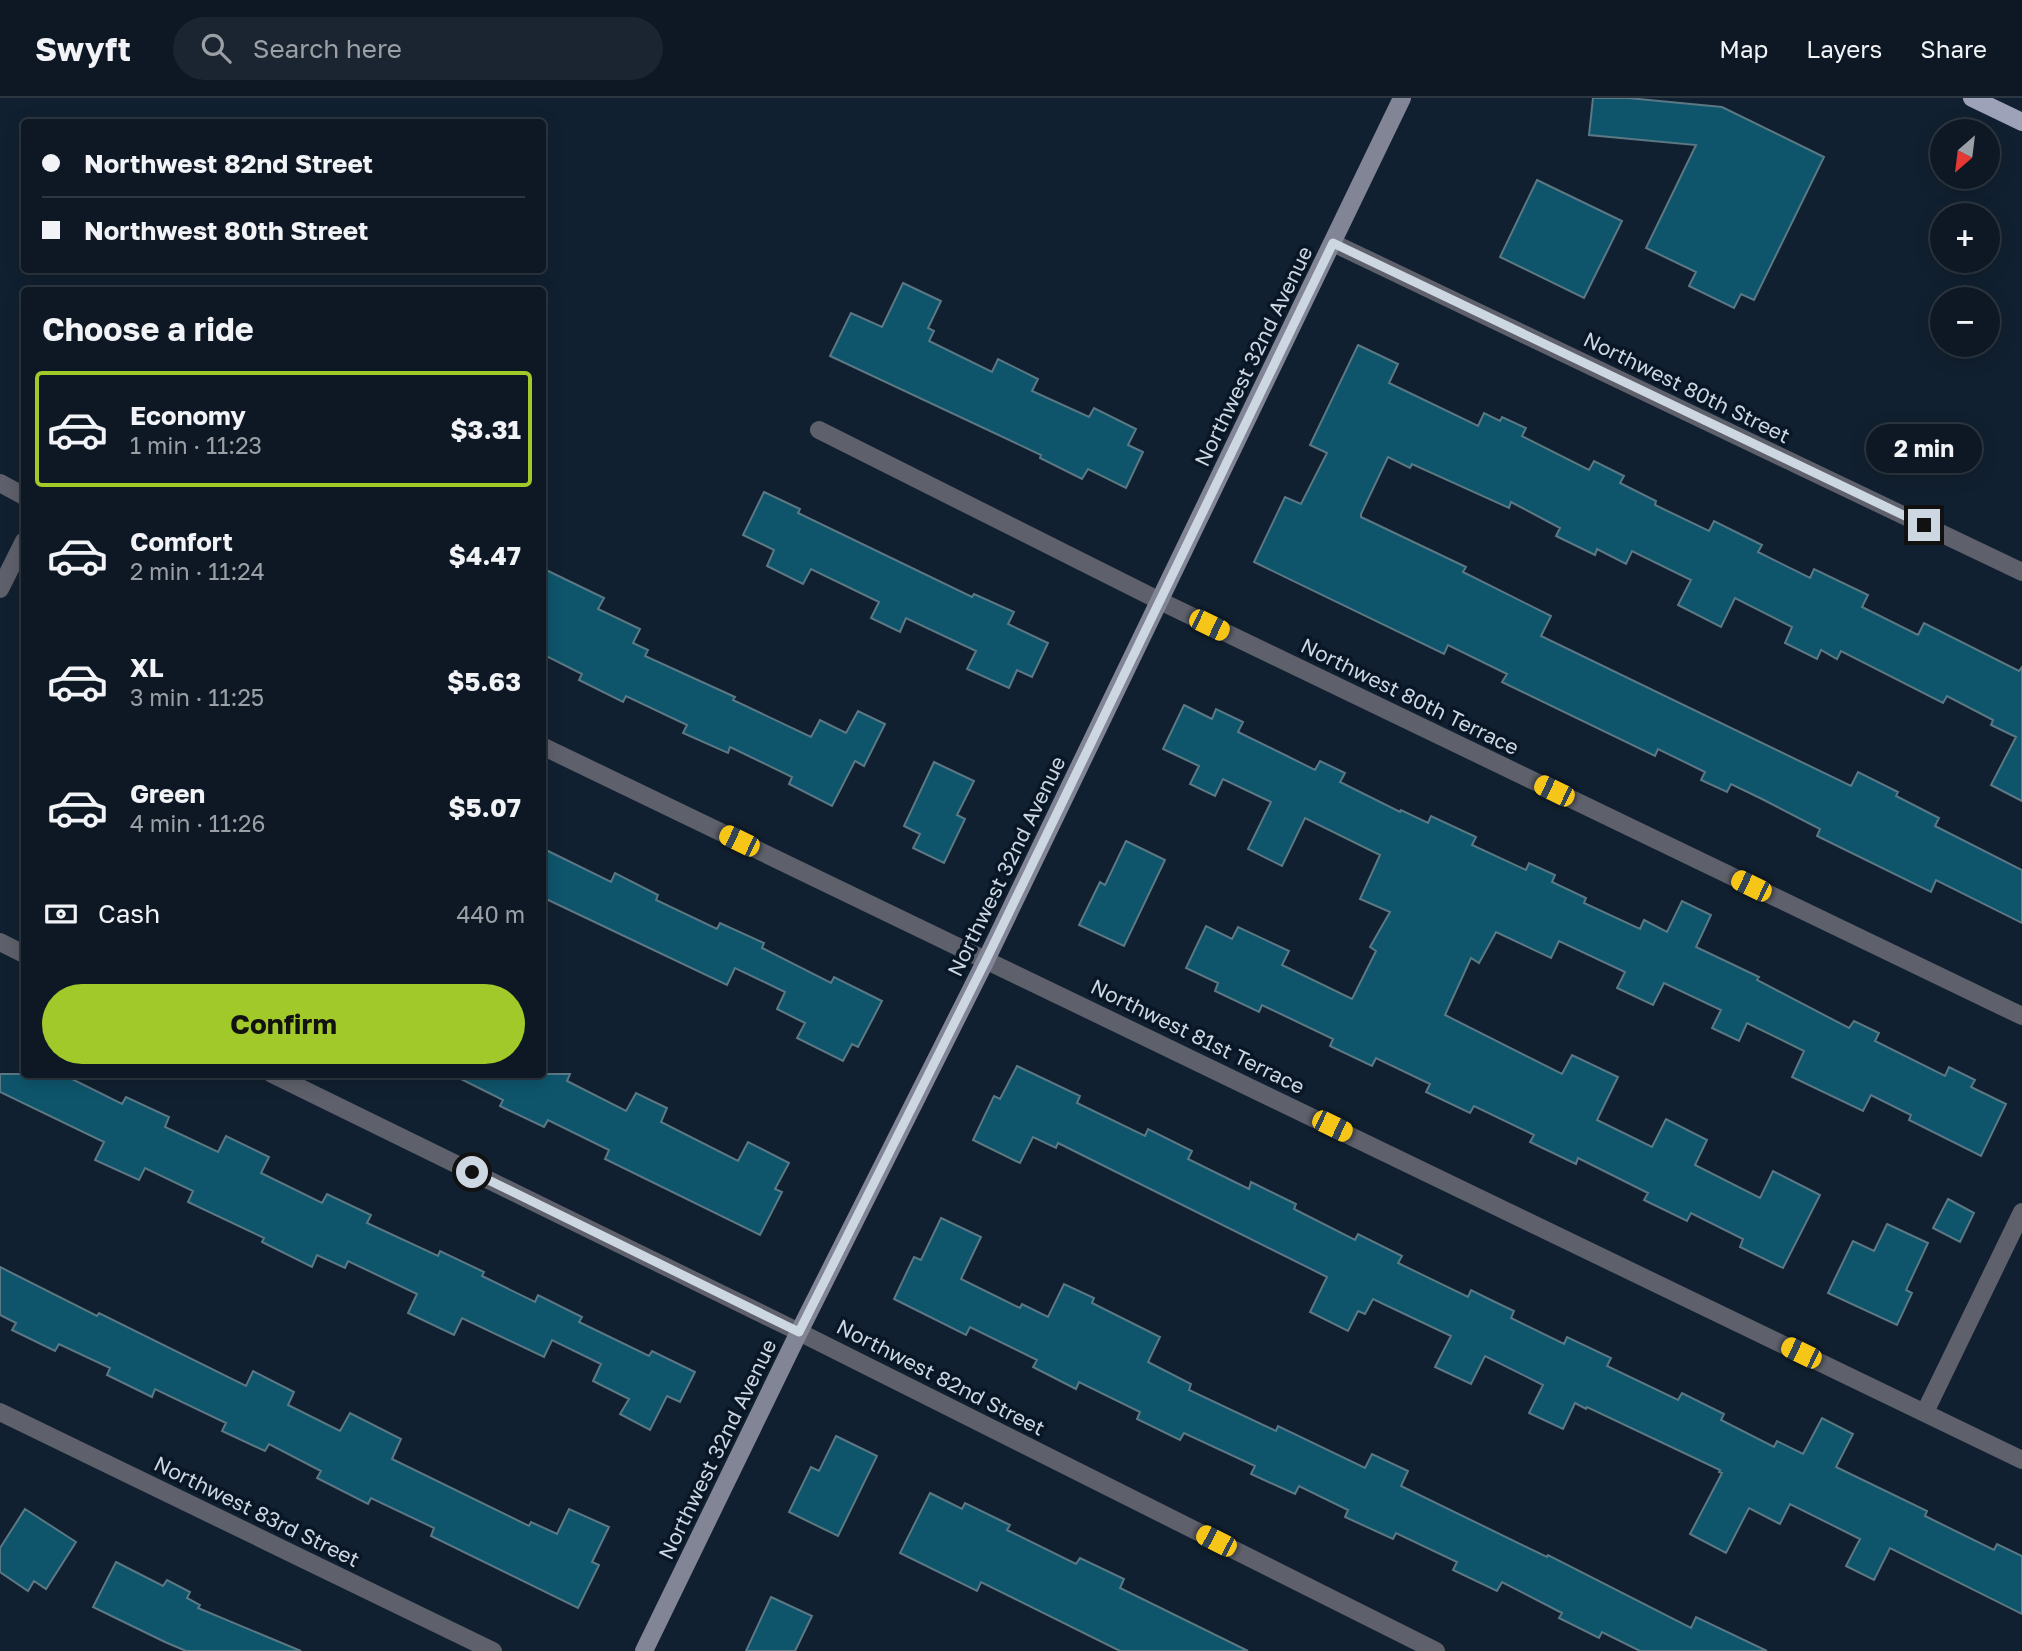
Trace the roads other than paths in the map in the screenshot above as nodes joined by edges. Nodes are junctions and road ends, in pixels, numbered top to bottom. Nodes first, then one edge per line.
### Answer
1 (1402, 98) edge
2 (1972, 98) edge
3 (2022, 121) edge
4 (1333, 243) junction
5 (818, 430) dead end
6 (0, 483) edge
7 (21, 494) edge
8 (21, 547) edge
9 (2022, 572) edge
10 (0, 589) edge
11 (1160, 601) junction
12 (546, 748) edge
13 (0, 942) edge
14 (21, 952) edge
15 (986, 960) junction
16 (2022, 1016) edge
17 (280, 1078) edge
18 (2022, 1212) edge
19 (799, 1332) junction
20 (0, 1412) edge
21 (1924, 1412) junction
22 (2022, 1460) edge
23 (493, 1651) edge
24 (644, 1651) edge
25 (1436, 1651) edge

1 - 4 main road, Northwest 32nd Avenue
2 - 3 main road
4 - 9 street, Northwest 80th Street
4 - 11 main road, Northwest 32nd Avenue
5 - 11 street, Northwest 80th Terrace
6 - 7 street
8 - 10 street
11 - 15 main road, Northwest 32nd Avenue
11 - 16 street, Northwest 80th Terrace
12 - 15 street, Northwest 81st Terrace
13 - 14 street
15 - 19 main road, Northwest 32nd Avenue
15 - 21 street, Northwest 81st Terrace
17 - 19 street, Northwest 82nd Street
18 - 21 street
19 - 24 main road, Northwest 32nd Avenue
19 - 25 street, Northwest 82nd Street
20 - 23 street, Northwest 83rd Street
21 - 22 street, Northwest 81st Terrace

